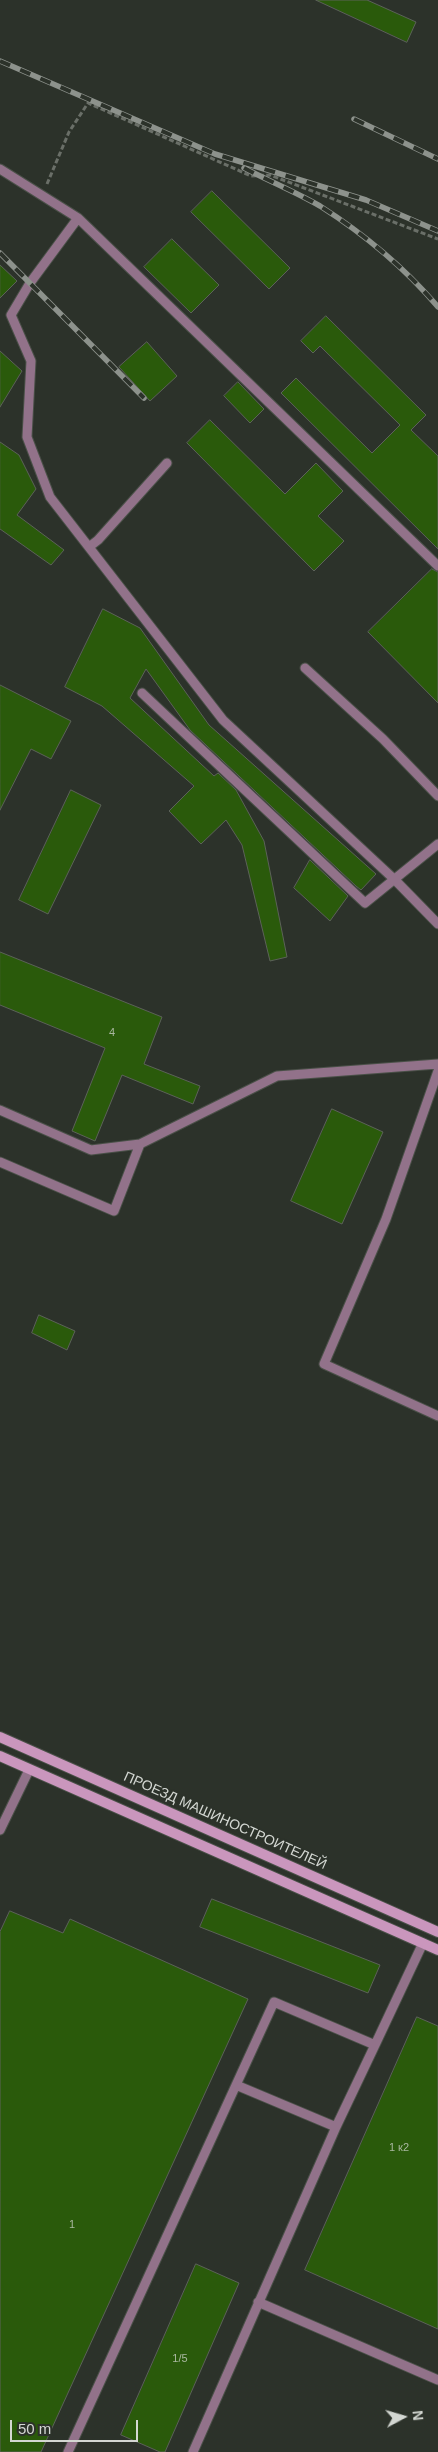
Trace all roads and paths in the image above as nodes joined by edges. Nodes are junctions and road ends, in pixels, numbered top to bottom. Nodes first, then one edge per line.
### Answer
1 (0, 168) edge
2 (42, 195) junction
3 (78, 218) junction
4 (438, 239) edge
5 (167, 464) dead end
6 (89, 547) junction
7 (438, 566) edge
8 (305, 668) dead end
9 (142, 693) dead end
10 (438, 796) edge
11 (438, 844) edge
12 (395, 880) junction
13 (438, 924) edge
14 (438, 1064) edge
15 (438, 1071) edge
16 (0, 1110) edge
17 (140, 1144) junction
18 (0, 1162) edge
19 (438, 1416) edge
20 (0, 1737) edge
21 (37, 1754) junction
22 (0, 1756) edge
23 (29, 1770) junction
24 (0, 1830) edge
25 (434, 1930) edge
26 (423, 1944) junction
27 (438, 1950) edge
28 (376, 2045) junction
29 (236, 2085) junction
30 (336, 2127) junction
31 (258, 2302) junction
32 (438, 2380) edge
33 (68, 2452) edge
34 (192, 2452) edge

1 - 2 lane
2 - 3 lane
2 - 4 path
3 - 6 lane
3 - 7 lane
5 - 6 lane
6 - 12 lane
8 - 10 lane
9 - 12 lane
11 - 12 lane
12 - 13 lane
14 - 17 lane
15 - 19 lane
16 - 17 lane
17 - 18 lane
20 - 21 main road, ПРОЕЗД МАШИНОСТРОИТЕЛЕЙ
21 - 23 main road
21 - 25 main road, ПРОЕЗД МАШИНОСТРОИТЕЛЕЙ
22 - 23 main road
23 - 24 lane
23 - 26 main road
25 - 26 main road
26 - 27 main road
26 - 28 lane
28 - 29 lane
28 - 30 lane
29 - 30 lane
29 - 33 lane
30 - 31 lane
31 - 32 lane
31 - 34 lane

